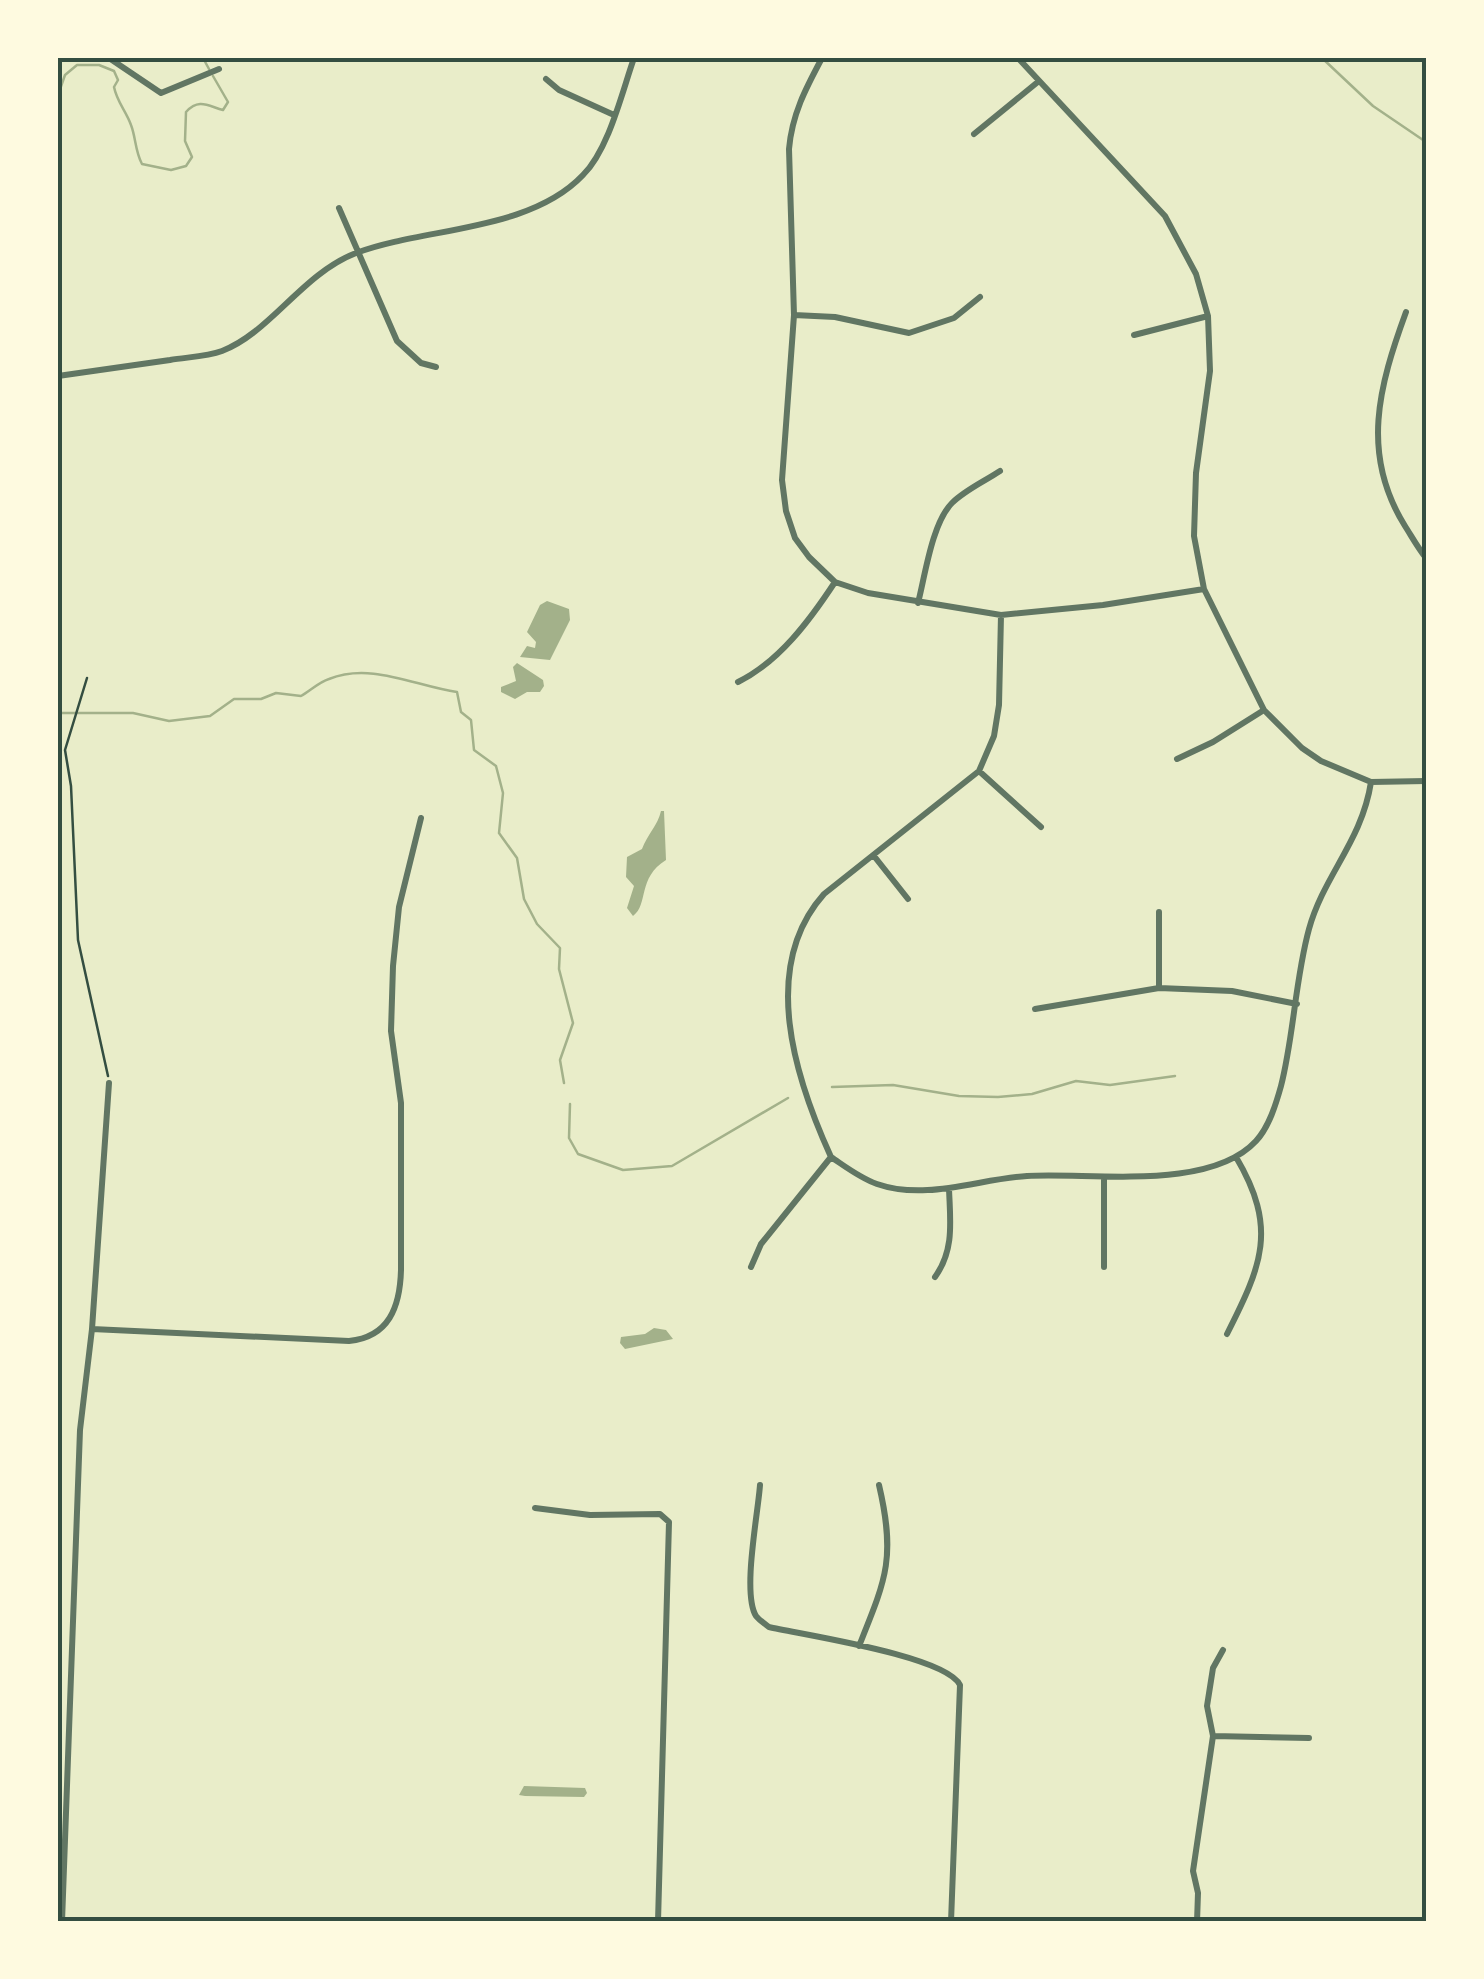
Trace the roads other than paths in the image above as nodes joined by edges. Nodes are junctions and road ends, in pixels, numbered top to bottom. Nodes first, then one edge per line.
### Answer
1 (110, 58) edge
2 (634, 58) edge
3 (822, 58) edge
4 (1018, 58) edge
5 (219, 69) dead end
6 (546, 79) dead end
7 (1039, 82) junction
8 (614, 116) junction
9 (974, 134) dead end
10 (339, 208) dead end
11 (358, 253) junction
12 (980, 297) dead end
13 (1406, 312) dead end
14 (794, 315) junction
15 (1208, 316) junction
16 (1134, 334) dead end
17 (436, 366) dead end
18 (58, 376) edge
19 (1000, 471) dead end
20 (1426, 558) edge
21 (834, 582) junction
22 (1204, 588) junction
23 (918, 604) junction
24 (1001, 615) junction
25 (738, 682) dead end
26 (1264, 710) junction
27 (1177, 759) dead end
28 (980, 770) junction
29 (1426, 781) edge
30 (1371, 782) junction
31 (421, 818) dead end
32 (1041, 828) dead end
33 (874, 856) junction
34 (908, 900) dead end
35 (1159, 912) dead end
36 (1159, 988) junction
37 (1297, 1004) junction
38 (1036, 1008) dead end
39 (109, 1082) road end
40 (831, 1157) junction
41 (1236, 1157) junction
42 (1104, 1177) junction
43 (949, 1188) junction
44 (751, 1267) dead end
45 (1104, 1267) dead end
46 (935, 1277) dead end
47 (92, 1329) junction
48 (1227, 1334) dead end
49 (760, 1484) dead end
50 (879, 1485) dead end
51 (536, 1508) dead end
52 (860, 1646) junction
53 (1222, 1650) dead end
54 (1213, 1736) junction
55 (1309, 1738) dead end
56 (62, 1922) edge
57 (658, 1922) edge
58 (952, 1922) edge
59 (1197, 1922) edge

1 - 5 street
2 - 8 street
3 - 14 street
4 - 7 street
6 - 8 street
7 - 9 street
7 - 15 street
8 - 11 street
10 - 11 street
11 - 17 street
11 - 18 street
12 - 14 street
13 - 20 street
14 - 21 street
15 - 16 street
15 - 22 street
19 - 23 street
21 - 23 street
21 - 25 street
22 - 24 street
22 - 26 street
23 - 24 street
24 - 28 street
26 - 27 street
26 - 30 street
28 - 32 street
28 - 33 street
29 - 30 street
30 - 37 street
31 - 47 street
33 - 34 street
33 - 40 street
35 - 36 street
36 - 37 street
36 - 38 street
37 - 41 street
39 - 47 street
40 - 43 street
40 - 44 street
41 - 42 street
41 - 48 street
42 - 43 street
42 - 45 street
43 - 46 street
47 - 56 street
49 - 52 street
50 - 52 street
51 - 57 street
52 - 58 street
53 - 54 street
54 - 55 street
54 - 59 street

